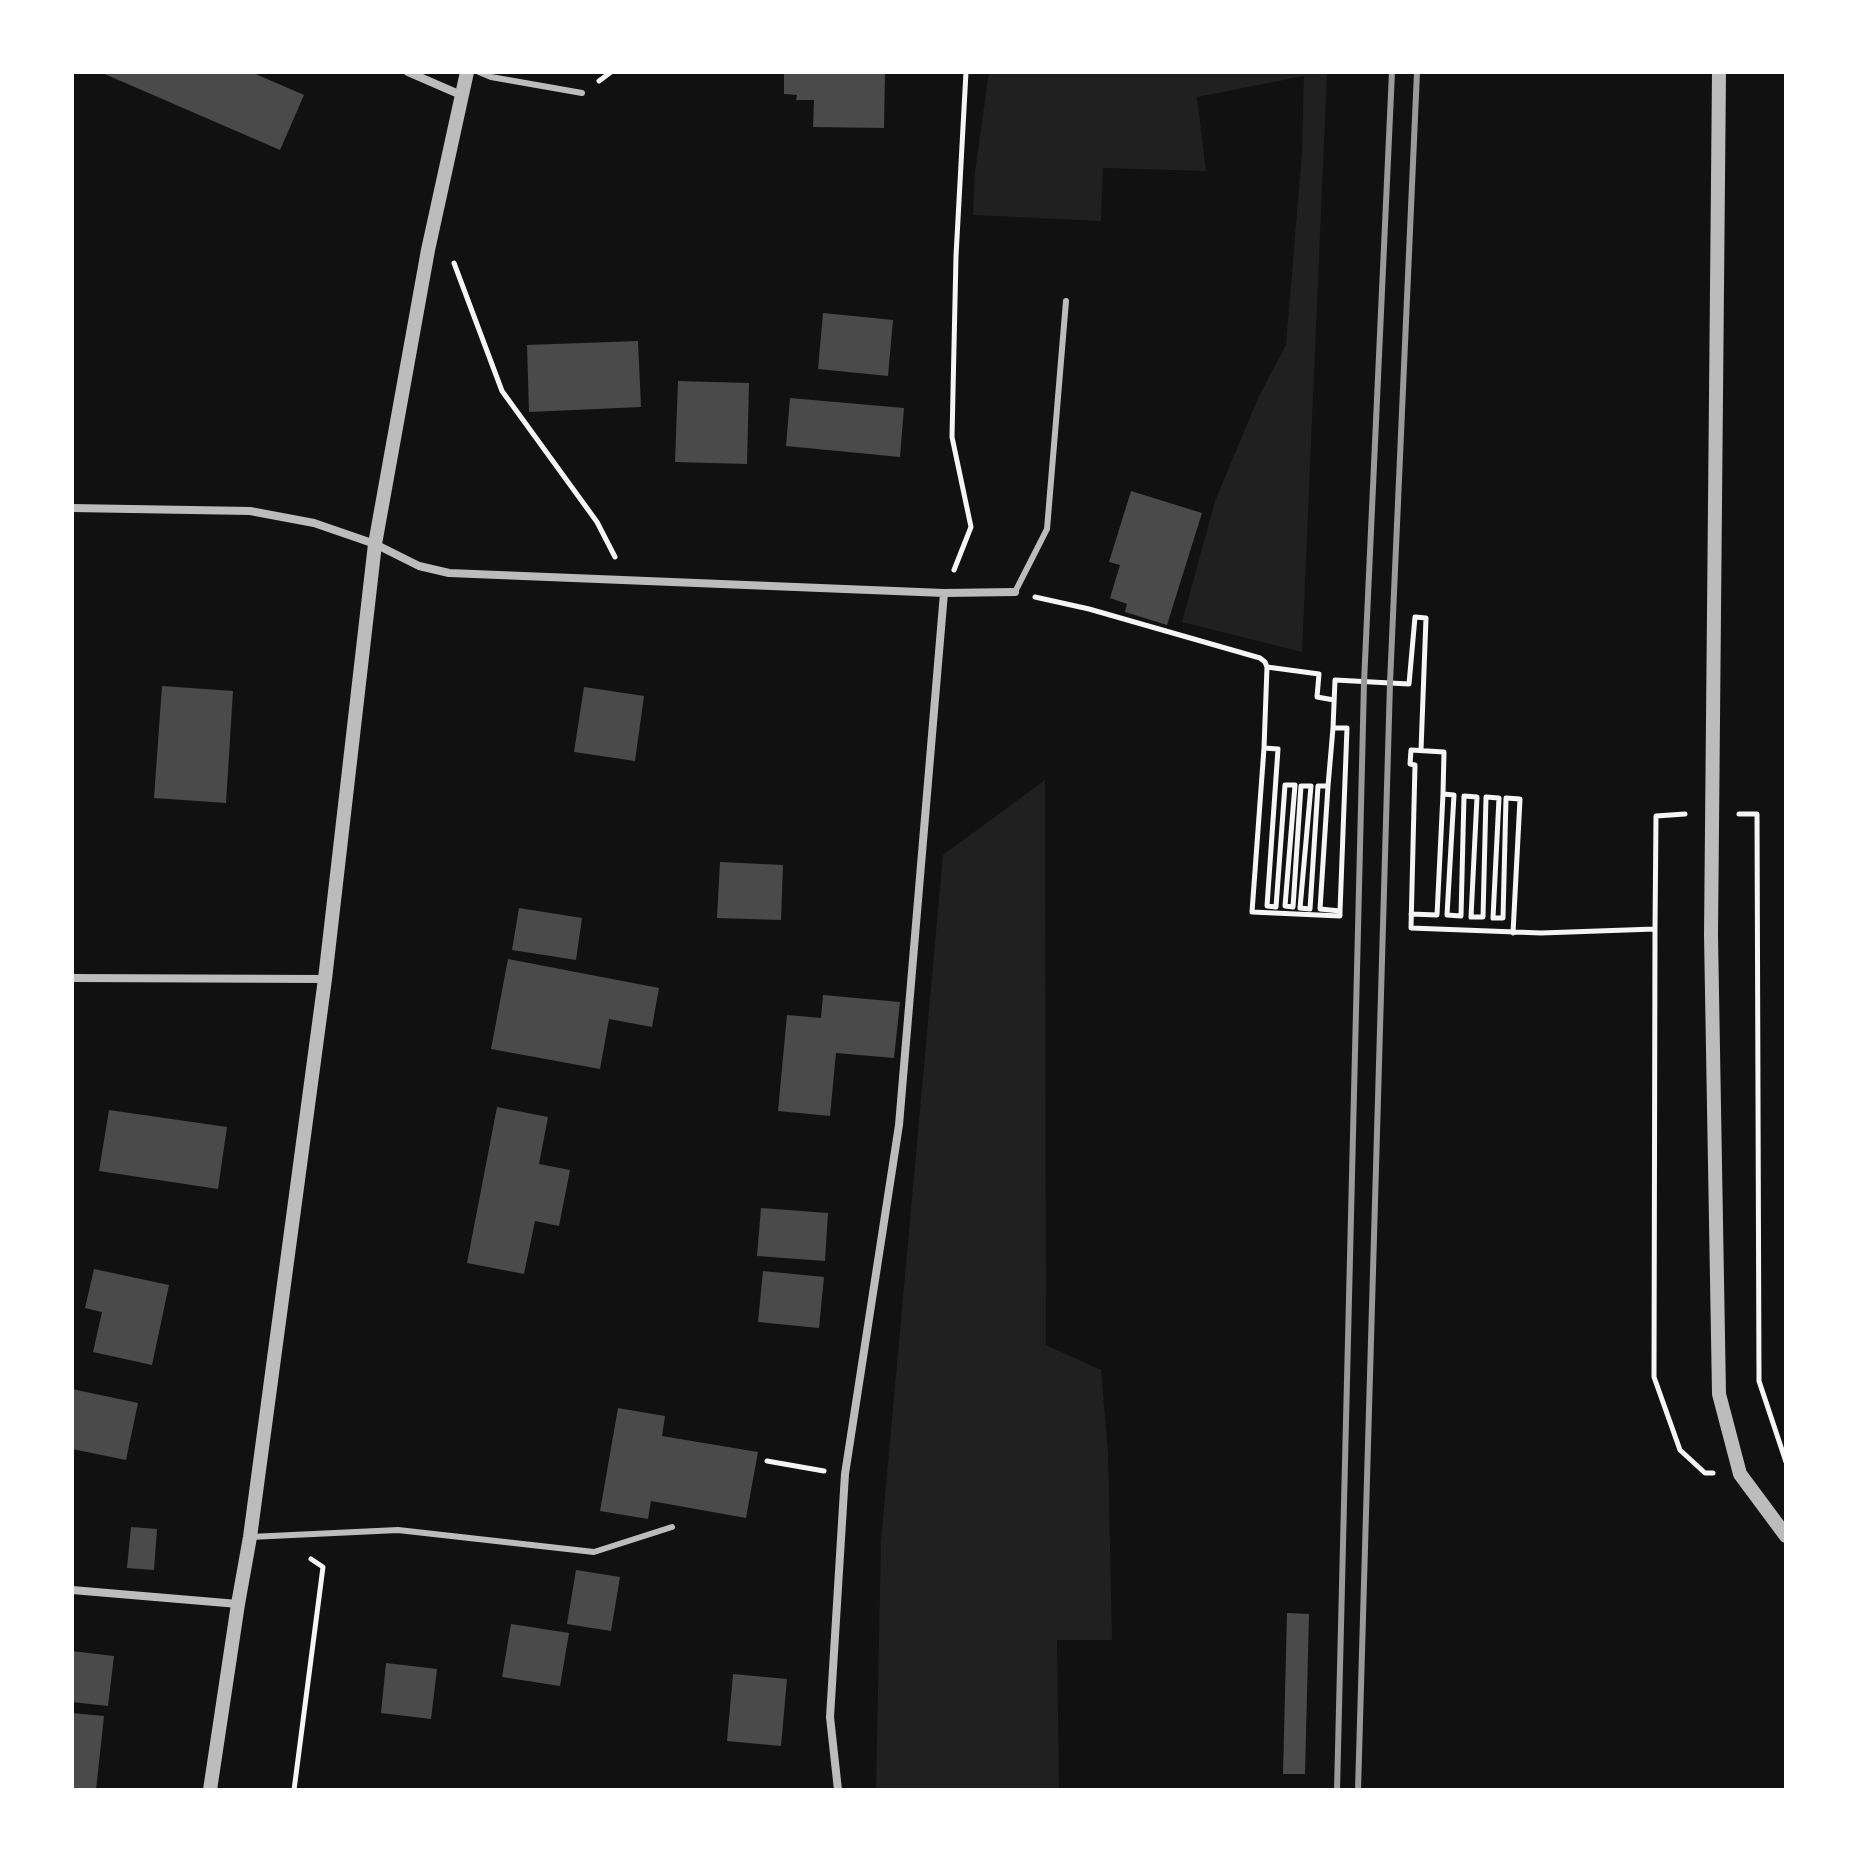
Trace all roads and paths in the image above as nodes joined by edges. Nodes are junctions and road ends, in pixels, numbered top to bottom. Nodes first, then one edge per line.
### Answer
1 (408, 72) edge
2 (467, 72) edge
3 (479, 72) edge
4 (966, 72) edge
5 (1719, 72) edge
6 (582, 93) dead end
7 (461, 95) junction
8 (451, 254) dead end
9 (1066, 301) dead end
10 (72, 508) edge
11 (375, 544) junction
12 (627, 579) junction
13 (1015, 592) junction
14 (944, 593) junction
15 (1267, 667) junction
16 (1334, 700) junction
17 (1333, 728) junction
18 (1264, 748) junction
19 (1421, 750) junction
20 (1328, 786) junction
21 (1443, 794) junction
22 (1284, 910) junction
23 (1340, 911) junction
24 (1411, 914) junction
25 (1471, 917) junction
26 (1655, 929) dead end
27 (1470, 931) junction
28 (1513, 933) junction
29 (1541, 933) dead end
30 (72, 978) edge
31 (325, 979) junction
32 (767, 1461) dead end
33 (845, 1474) junction
34 (1740, 1474) junction
35 (672, 1527) dead end
36 (280, 1535) junction
37 (1786, 1536) edge
38 (250, 1537) junction
39 (72, 1590) edge
40 (238, 1604) junction
41 (210, 1790) edge
42 (294, 1790) edge
43 (838, 1790) edge

1 - 7 street
2 - 7 street
3 - 6 lane
4 - 14 path
5 - 34 street
7 - 11 street
8 - 12 path
9 - 13 lane
10 - 11 street
11 - 12 street
11 - 31 street
12 - 14 street
13 - 14 street
13 - 15 path
14 - 33 street
15 - 16 path
15 - 18 path
16 - 17 path
16 - 19 path
17 - 20 path
17 - 23 path
18 - 22 path
18 - 22 path
19 - 21 path
19 - 24 path
20 - 22 path
20 - 23 path
21 - 24 path
21 - 25 path
22 - 23 path
24 - 27 path
25 - 27 path
25 - 28 path
26 - 34 path
27 - 28 path
28 - 29 path
30 - 31 street
31 - 38 street
32 - 33 path
33 - 43 street
34 - 37 street
35 - 36 lane
36 - 38 lane
36 - 42 path
38 - 40 street
39 - 40 street
40 - 41 street

